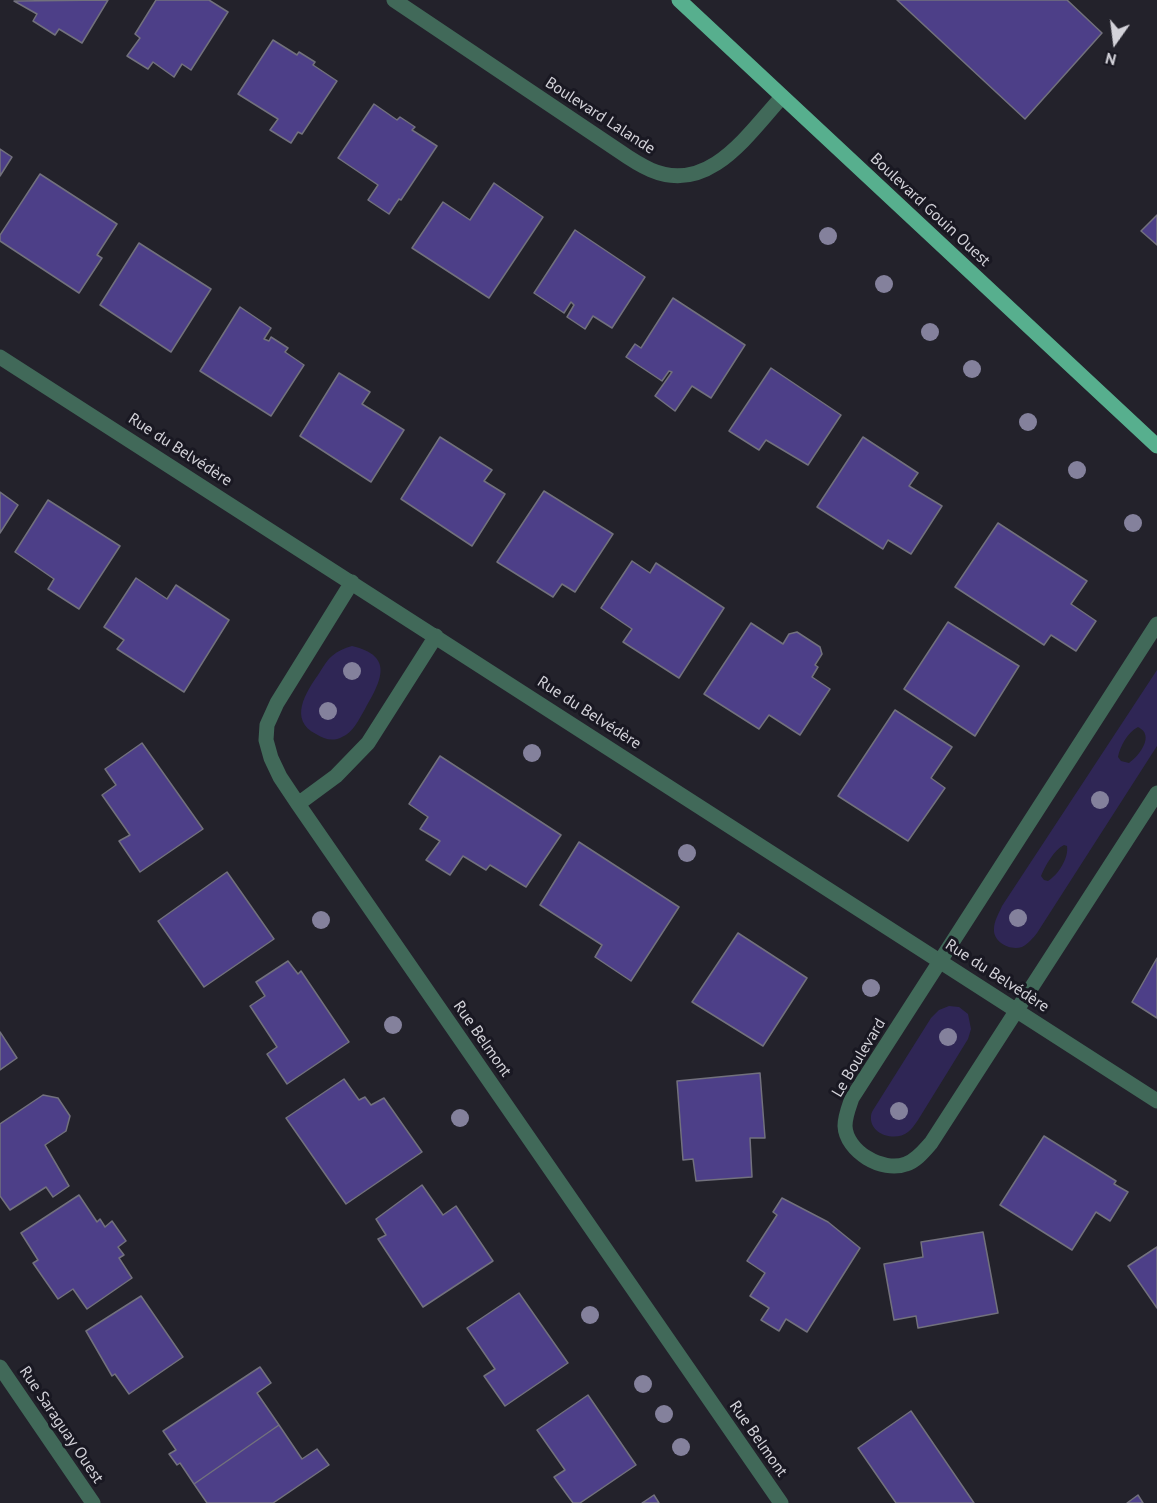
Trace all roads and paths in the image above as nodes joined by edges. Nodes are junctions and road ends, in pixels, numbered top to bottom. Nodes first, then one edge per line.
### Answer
1 (394, 0) edge
2 (679, 0) edge
3 (782, 97) junction
4 (0, 357) edge
5 (1157, 446) edge
6 (352, 582) junction
7 (1157, 624) edge
8 (436, 636) junction
9 (1157, 793) edge
10 (298, 804) junction
11 (940, 961) junction
12 (1017, 1010) junction
13 (1157, 1101) edge
14 (0, 1367) edge
15 (90, 1502) edge
16 (781, 1503) edge

1 - 3 street, Boulevard Lalande
2 - 3 main road, Boulevard Gouin Ouest
3 - 5 main road, Boulevard Gouin Ouest
4 - 6 street, Rue du Belvédère
6 - 8 street, Rue du Belvédère
6 - 10 street, Rue Belmont
7 - 11 street, Le Boulevard
8 - 10 street
8 - 11 street, Rue du Belvédère
9 - 12 street, Le Boulevard
10 - 16 street, Rue Belmont
11 - 12 street, Rue du Belvédère
11 - 12 street, Le Boulevard
12 - 13 street, Rue du Belvédère
14 - 15 street, Rue Saraguay Ouest

